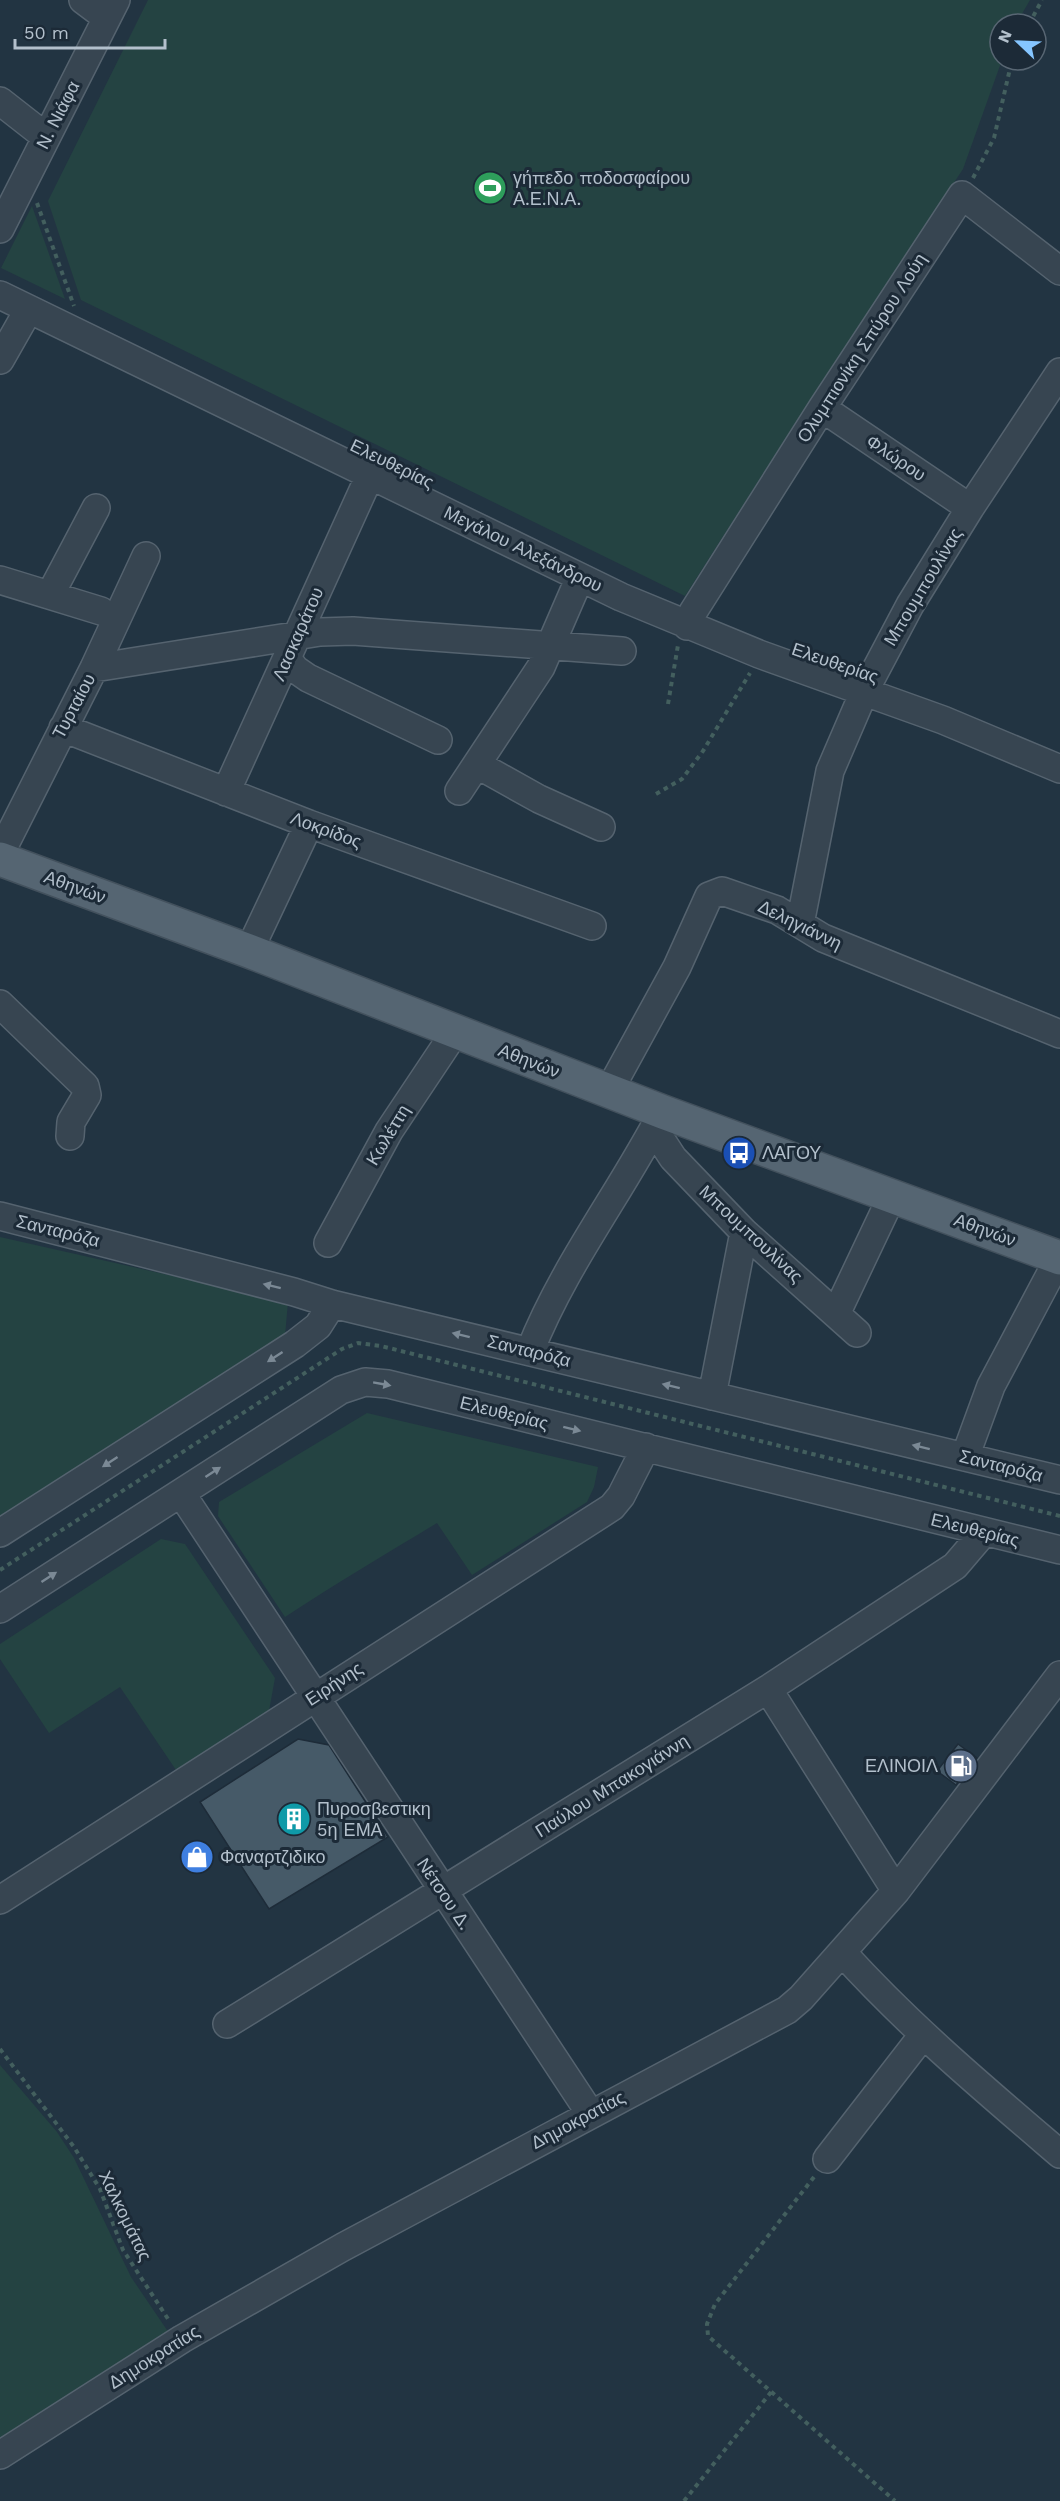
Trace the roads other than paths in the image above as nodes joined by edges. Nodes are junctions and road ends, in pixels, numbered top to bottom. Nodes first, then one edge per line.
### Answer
1 (83, 0) edge
2 (111, 9) edge
3 (0, 101) edge
4 (46, 137) junction
5 (19, 191) edge
6 (0, 230) edge
7 (1060, 271) edge
8 (0, 295) edge
9 (29, 309) junction
10 (0, 360) edge
11 (1060, 372) edge
12 (822, 408) junction
13 (370, 475) junction
14 (96, 508) dead end
15 (969, 508) junction
16 (146, 556) dead end
17 (580, 577) junction
18 (0, 580) edge
19 (50, 595) junction
20 (101, 611) dead end
21 (687, 626) junction
22 (105, 642) junction
23 (552, 644) junction
24 (292, 647) junction
25 (622, 651) dead end
26 (94, 668) junction
27 (864, 692) junction
28 (57, 723) junction
29 (438, 740) dead end
30 (478, 765) junction
31 (1060, 769) edge
32 (459, 791) dead end
33 (226, 792) junction
34 (309, 824) junction
35 (601, 827) dead end
36 (0, 854) edge
37 (0, 859) edge
38 (800, 924) junction
39 (592, 926) dead end
40 (249, 951) junction
41 (0, 1004) edge
42 (455, 1032) junction
43 (1060, 1034) edge
44 (609, 1091) junction
45 (658, 1120) junction
46 (70, 1136) dead end
47 (892, 1196) junction
48 (0, 1216) edge
49 (744, 1232) junction
50 (328, 1243) dead end
51 (1059, 1258) edge
52 (332, 1304) junction
53 (837, 1312) junction
54 (857, 1333) dead end
55 (530, 1351) junction
56 (712, 1396) junction
57 (646, 1447) junction
58 (965, 1457) junction
59 (1060, 1480) edge
60 (181, 1493) junction
61 (984, 1532) junction
62 (0, 1533) edge
63 (1060, 1550) edge
64 (0, 1609) edge
65 (1060, 1675) edge
66 (768, 1689) junction
67 (314, 1697) junction
68 (896, 1891) junction
69 (443, 1892) junction
70 (0, 1900) edge
71 (842, 1952) junction
72 (227, 2024) dead end
73 (923, 2035) junction
74 (590, 2113) junction
75 (1060, 2154) edge
76 (827, 2160) road end
77 (0, 2455) edge

1 - 2 street
2 - 4 street, Ν. Νιάφα
3 - 4 street
4 - 5 street, Ν. Νιάφα
5 - 6 street, Ν. Νιάφα
7 - 12 street, Ολυμπιονίκη Σπύρου Λούη
8 - 9 street, Μεγάλου Αλεξάνδρου
9 - 10 street
9 - 13 street, Μεγάλου Αλεξάνδρου
11 - 15 street, Μπουμπουλίνας
12 - 15 street, Φλώρου
12 - 21 street, Ολυμπιονίκη Σπύρου Λούη
13 - 17 street, Μεγάλου Αλεξάνδρου
13 - 24 street, Λασκαράτου
14 - 19 street
15 - 27 street, Μπουμπουλίνας
16 - 22 street, Τυρταίου
17 - 21 street, Μεγάλου Αλεξάνδρου
17 - 23 street
18 - 19 street
19 - 20 street
21 - 27 street, Μεγάλου Αλεξάνδρου
22 - 26 street, Τυρταίου
22 - 28 street
23 - 24 street
23 - 25 street
23 - 30 street
24 - 26 street
24 - 29 street
24 - 33 street, Λασκαράτου
26 - 28 street, Τυρταίου
27 - 31 street, Μεγάλου Αλεξάνδρου
27 - 38 street, Μπουμπουλίνας
28 - 33 street, Λοκρίδος
28 - 36 street, Τυρταίου
30 - 32 street
30 - 35 street
33 - 34 street, Λοκρίδος
34 - 39 street, Λοκρίδος
34 - 40 street
37 - 40 main road, Αθηνών
38 - 43 street, Δεληγιάννη
38 - 44 street, Δεληγιάννη
40 - 42 main road, Αθηνών
41 - 46 street
42 - 44 main road, Αθηνών
42 - 50 street, Κωλέττη
44 - 45 main road, Αθηνών
45 - 47 main road, Αθηνών
45 - 49 street, Μπουμπουλίνας
45 - 55 street
47 - 51 main road, Αθηνών
47 - 53 street
52 -> 48 street, Σανταρόζα
49 - 53 street, Μπουμπουλίνας
49 - 56 street
51 - 58 street
55 -> 52 street, Σανταρόζα
52 -> 62 street
53 - 54 street, Μπουμπουλίνας
56 -> 55 street, Σανταρόζα
58 -> 56 street, Σανταρόζα
60 -> 57 street, Ελευθερίας
57 - 61 street, Ελευθερίας
57 - 67 street, Ειρήνης
58 - 59 street, Σανταρόζα
64 -> 60 street, Ελευθερίας
60 - 67 street, Νέτσου Δ.
61 - 63 street, Ελευθερίας
61 - 66 street, Παύλου Μπακογιάννη
65 - 68 street, Δημοκρατίας
66 - 68 street
66 - 69 street, Παύλου Μπακογιάννη
67 - 69 street, Νέτσου Δ.
67 - 70 street, Ειρήνης
68 - 71 street, Δημοκρατίας
69 - 72 street, Παύλου Μπακογιάννη
69 - 74 street, Νέτσου Δ.
71 - 73 street
71 - 74 street, Δημοκρατίας
73 - 75 street
73 - 76 street
74 - 77 street, Δημοκρατίας

